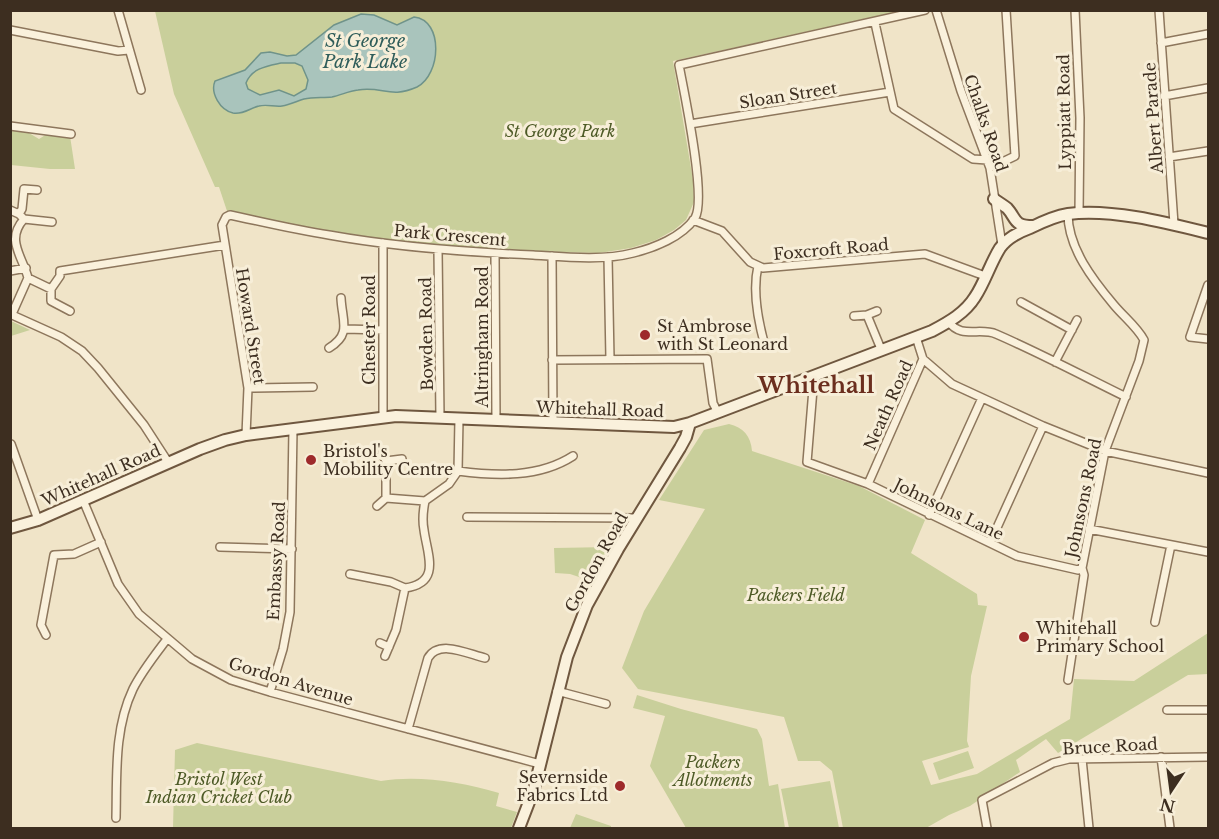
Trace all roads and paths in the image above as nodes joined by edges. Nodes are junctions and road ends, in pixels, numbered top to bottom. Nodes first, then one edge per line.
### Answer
1 (118, 10) edge
2 (925, 10) edge
3 (936, 10) edge
4 (1006, 10) edge
5 (1075, 10) edge
6 (1159, 10) edge
7 (874, 23) junction
8 (10, 30) edge
9 (1209, 34) edge
10 (1161, 43) junction
11 (129, 50) junction
12 (1209, 88) edge
13 (141, 90) dead end
14 (890, 92) junction
15 (1164, 96) junction
16 (690, 124) junction
17 (10, 126) edge
18 (71, 134) dead end
19 (1209, 151) edge
20 (1169, 157) junction
21 (988, 164) junction
22 (37, 190) dead end
23 (994, 199) junction
24 (10, 210) edge
25 (1073, 214) junction
26 (22, 217) junction
27 (693, 220) junction
28 (223, 221) joint
29 (52, 222) dead end
30 (1174, 224) junction
31 (1033, 226) junction
32 (1209, 232) edge
33 (12, 241) edge
34 (383, 243) junction
35 (225, 245) junction
36 (1002, 245) junction
37 (438, 250) junction
38 (495, 254) junction
39 (552, 256) junction
40 (608, 256) junction
41 (758, 266) junction
42 (26, 268) junction
43 (10, 271) edge
44 (985, 276) junction
45 (28, 278) junction
46 (1209, 285) edge
47 (51, 289) junction
48 (341, 298) dead end
49 (1021, 302) dead end
50 (70, 311) dead end
51 (878, 311) dead end
52 (11, 314) edge
53 (867, 315) junction
54 (854, 316) dead end
55 (1077, 320) dead end
56 (949, 322) junction
57 (345, 329) junction
58 (1137, 329) joint
59 (383, 330) junction
60 (1072, 330) junction
61 (916, 337) junction
62 (1209, 339) edge
63 (765, 346) dead end
64 (329, 348) dead end
65 (880, 349) junction
66 (612, 359) junction
67 (923, 359) junction
68 (552, 360) junction
69 (1055, 362) junction
70 (809, 377) junction
71 (313, 387) dead end
72 (248, 388) junction
73 (1126, 397) junction
74 (982, 398) junction
75 (718, 413) junction
76 (382, 417) junction
77 (440, 417) junction
78 (459, 419) junction
79 (496, 420) junction
80 (553, 423) junction
81 (690, 423) junction
82 (1043, 426) junction
83 (293, 429) junction
84 (246, 435) junction
85 (12, 444) edge
86 (1105, 450) junction
87 (382, 453) dead end
88 (573, 456) dead end
89 (402, 459) dead end
90 (386, 461) junction
91 (168, 462) junction
92 (458, 471) junction
93 (1209, 473) edge
94 (868, 484) junction
95 (386, 498) junction
96 (83, 500) junction
97 (425, 501) junction
98 (377, 506) dead end
99 (929, 514) junction
100 (467, 518) dead end
101 (637, 518) junction
102 (38, 520) junction
103 (10, 528) edge
104 (1089, 529) junction
105 (101, 542) junction
106 (990, 543) junction
107 (1171, 545) junction
108 (220, 547) dead end
109 (292, 549) junction
110 (1209, 552) edge
111 (1082, 568) junction
112 (350, 574) dead end
113 (362, 575) junction
114 (360, 585) dead end
115 (405, 588) junction
116 (1155, 622) dead end
117 (46, 635) dead end
118 (167, 639) junction
119 (380, 643) dead end
120 (389, 647) junction
121 (385, 656) dead end
122 (485, 658) dead end
123 (1068, 680) dead end
124 (557, 691) junction
125 (270, 692) junction
126 (606, 704) dead end
127 (1167, 710) dead end
128 (1209, 710) edge
129 (408, 729) junction
130 (1161, 757) junction
131 (1209, 757) edge
132 (1082, 759) junction
133 (540, 764) junction
134 (116, 818) dead end
135 (519, 828) edge
136 (987, 828) edge
137 (1089, 828) edge
138 (1170, 828) edge

1 - 11 street
2 - 7 street
3 - 21 street, Chalks Road
4 - 21 street
5 - 25 street, Lyppiatt Road
6 - 10 street, Albert Parade
7 - 14 street
7 - 16 street
8 - 11 street
9 - 10 street
10 - 15 street, Albert Parade
11 - 13 street
12 - 15 street
14 - 16 street, Sloan Street
14 - 21 street
15 - 20 street, Albert Parade
16 - 27 street
17 - 18 street
19 - 20 street
20 - 30 street, Albert Parade
21 - 23 street, Chalks Road
22 - 26 street
23 - 31 main road
23 - 36 street, Chalks Road
24 - 26 street
25 - 30 main road, Whitehall Road
25 - 31 main road, Whitehall Road
25 - 58 street, Lyppiatt Road
26 - 29 street
26 - 33 street
27 - 40 street, Park Crescent
27 - 41 street, Foxcroft Road
28 - 34 street, Park Crescent
28 - 35 street, Howard Street
30 - 32 main road, Whitehall Road
31 - 36 main road, Whitehall Road
33 - 42 street
34 - 37 street, Park Crescent
34 - 59 street, Chester Road
35 - 47 street
35 - 72 street, Howard Street
36 - 44 main road, Whitehall Road
37 - 38 street, Park Crescent
37 - 77 street, Bowden Road
38 - 39 street, Park Crescent
38 - 79 street, Altringham Road
39 - 40 street, Park Crescent
39 - 68 street
40 - 66 street
41 - 44 street, Foxcroft Road
41 - 63 street
42 - 43 street
42 - 45 street
44 - 56 main road, Whitehall Road
45 - 47 street
45 - 52 street
46 - 62 street
47 - 50 street
48 - 57 street
49 - 60 street
51 - 53 street
52 - 91 street
53 - 54 street
53 - 65 street
55 - 60 street
56 - 61 main road, Whitehall Road
56 - 69 street
57 - 59 street
57 - 64 street
58 - 73 street, Johnsons Road
59 - 76 street, Chester Road
60 - 69 street
61 - 65 main road, Whitehall Road
61 - 67 street, Neath Road
65 - 70 main road, Whitehall Road
66 - 68 street
66 - 75 street
67 - 74 street
67 - 94 street, Neath Road
68 - 80 street
69 - 73 street
70 - 75 main road, Whitehall Road
70 - 94 street, Johnsons Lane
71 - 72 street
72 - 84 street, Howard Street
73 - 86 street, Johnsons Road
74 - 82 street
74 - 99 street
75 - 81 main road, Whitehall Road
76 - 77 main road, Whitehall Road
76 - 83 main road, Whitehall Road
77 - 78 main road, Whitehall Road
78 - 79 main road, Whitehall Road
78 - 92 street
79 - 80 main road, Whitehall Road
80 - 81 main road, Whitehall Road
81 - 101 main road, Gordon Road
82 - 86 street
82 - 106 street
83 - 84 main road, Whitehall Road
83 - 109 street, Embassy Road
84 - 91 main road, Whitehall Road
85 - 102 street
86 - 93 street
86 - 104 street, Johnsons Road
87 - 90 street
88 - 92 street
89 - 90 street
90 - 95 street
91 - 96 main road, Whitehall Road
92 - 97 street
94 - 99 street, Johnsons Lane
95 - 97 street
95 - 98 street
96 - 102 main road, Whitehall Road
96 - 105 street, Gordon Avenue
97 - 115 street
99 - 106 street, Johnsons Lane
100 - 101 street
101 - 124 main road, Gordon Road
102 - 103 main road, Whitehall Road
104 - 107 street
104 - 111 street, Johnsons Road
105 - 117 street
105 - 118 street, Gordon Avenue
106 - 111 street, Johnsons Lane
107 - 110 street
107 - 116 street
108 - 109 street
109 - 125 street, Embassy Road
111 - 123 street, Johnsons Road
112 - 113 street
113 - 114 street
113 - 115 street
115 - 120 street
118 - 125 street, Gordon Avenue
118 - 134 street
119 - 120 street
120 - 121 street
122 - 129 street
124 - 126 street
124 - 133 main road, Gordon Road
125 - 129 street, Gordon Avenue
127 - 128 street
129 - 133 street, Gordon Avenue
130 - 131 street, Bruce Road
130 - 132 street, Bruce Road
130 - 138 street
132 - 136 street, Bruce Road
132 - 137 street
133 - 135 main road, Gordon Road

